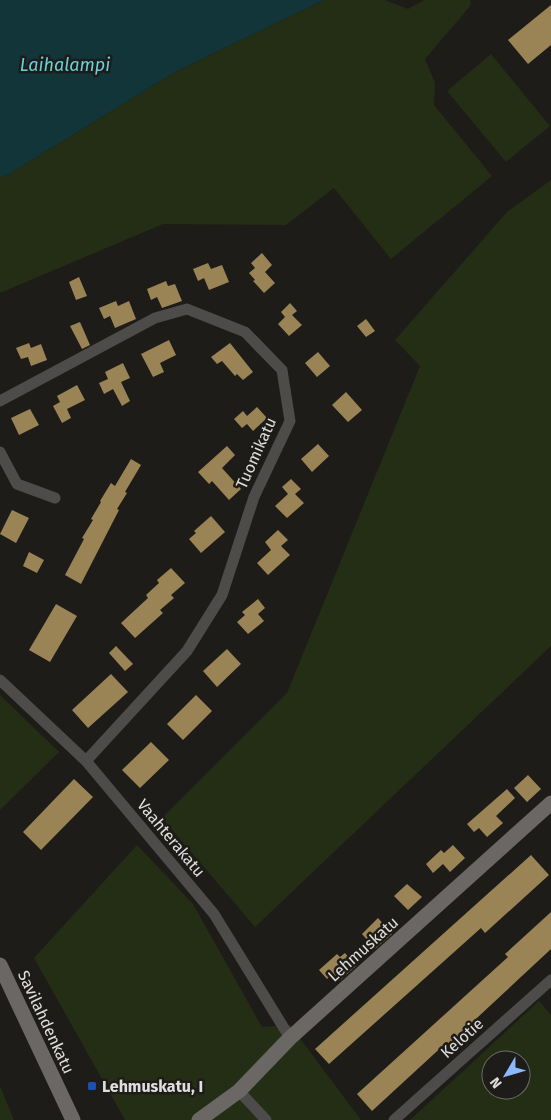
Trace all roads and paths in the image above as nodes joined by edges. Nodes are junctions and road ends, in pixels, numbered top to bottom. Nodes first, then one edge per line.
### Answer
1 (0, 401) edge
2 (0, 452) edge
3 (54, 498) dead end
4 (0, 680) edge
5 (86, 761) junction
6 (551, 803) edge
7 (0, 965) edge
8 (551, 980) edge
9 (290, 1038) junction
10 (240, 1091) junction
11 (74, 1120) edge
12 (199, 1120) edge
13 (266, 1120) edge
14 (394, 1120) edge

1 - 5 street, Tuomikatu
2 - 3 street
4 - 5 street, Vaahterakatu
5 - 9 street, Vaahterakatu
6 - 9 street, Lehmuskatu
7 - 11 street, Savilahdenkatu
8 - 14 street, Kelotie
9 - 10 street, Lehmuskatu
10 - 12 street, Lehmuskatu
10 - 13 street

